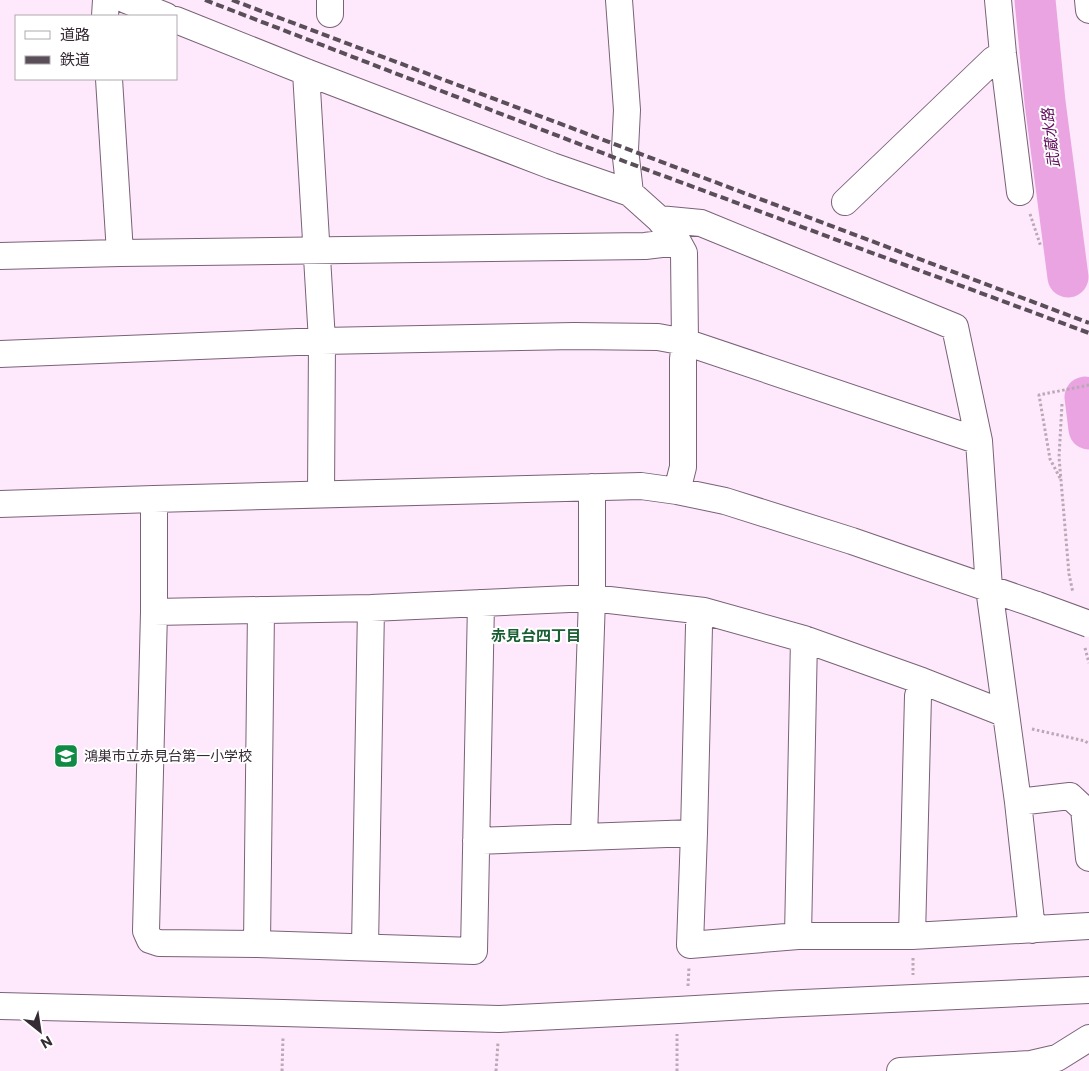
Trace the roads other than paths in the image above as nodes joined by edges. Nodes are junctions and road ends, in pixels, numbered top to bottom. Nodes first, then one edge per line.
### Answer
1 (106, 0) edge
2 (126, 0) edge
3 (620, 0) edge
4 (998, 0) edge
5 (1088, 0) edge
6 (1089, 10) edge
7 (105, 15) edge
8 (164, 15) edge
9 (178, 21) edge
10 (1003, 54) junction
11 (306, 72) junction
12 (109, 80) edge
13 (630, 193) junction
14 (1024, 199) road end
15 (845, 202) dead end
16 (658, 219) junction
17 (678, 242) junction
18 (316, 251) junction
19 (120, 253) junction
20 (0, 256) edge
21 (322, 341) junction
22 (685, 342) junction
23 (0, 354) edge
24 (978, 441) junction
25 (592, 487) junction
26 (677, 491) junction
27 (321, 494) junction
28 (154, 498) junction
29 (0, 504) edge
30 (989, 588) junction
31 (592, 598) junction
32 (481, 603) junction
33 (371, 608) junction
34 (260, 610) junction
35 (704, 610) junction
36 (154, 612) junction
37 (1087, 636) edge
38 (804, 639) junction
39 (922, 681) junction
40 (1006, 714) junction
41 (1018, 802) junction
42 (694, 833) junction
43 (584, 837) junction
44 (476, 841) junction
45 (1089, 858) edge
46 (1089, 926) edge
47 (1032, 930) junction
48 (798, 936) junction
49 (912, 936) junction
50 (257, 944) junction
51 (365, 947) junction
52 (1089, 990) edge
53 (0, 1006) edge
54 (1089, 1038) edge
55 (900, 1071) edge

1 - 7 street
2 - 8 street
3 - 13 street
4 - 10 street
5 - 6 street
9 - 11 street
10 - 14 street
10 - 15 street
11 - 13 street
11 - 18 street
12 - 19 street
13 - 16 street
16 - 17 street
16 - 24 street
17 - 18 street
17 - 22 street
18 - 19 street
18 - 21 street
19 - 20 street
21 - 22 street
21 - 23 street
21 - 27 street
22 - 24 street
22 - 26 street
24 - 30 street
25 - 26 street
25 - 27 street
25 - 31 street
26 - 30 street
27 - 28 street
28 - 29 street
28 - 36 street
30 - 37 street, bridge
30 - 40 street
31 - 32 street
31 - 35 street
31 - 43 street
32 - 33 street
32 - 44 street
33 - 34 street
33 - 51 street
34 - 36 street
34 - 50 street
35 - 38 street
35 - 42 street
36 - 50 street
38 - 39 street
38 - 48 street
39 - 40 street
39 - 49 street
40 - 41 street
41 - 45 street
41 - 47 street
42 - 43 street
42 - 48 street
43 - 44 street
44 - 51 street
46 - 47 street
47 - 49 street
48 - 49 street
50 - 51 street
52 - 53 street
54 - 55 street

